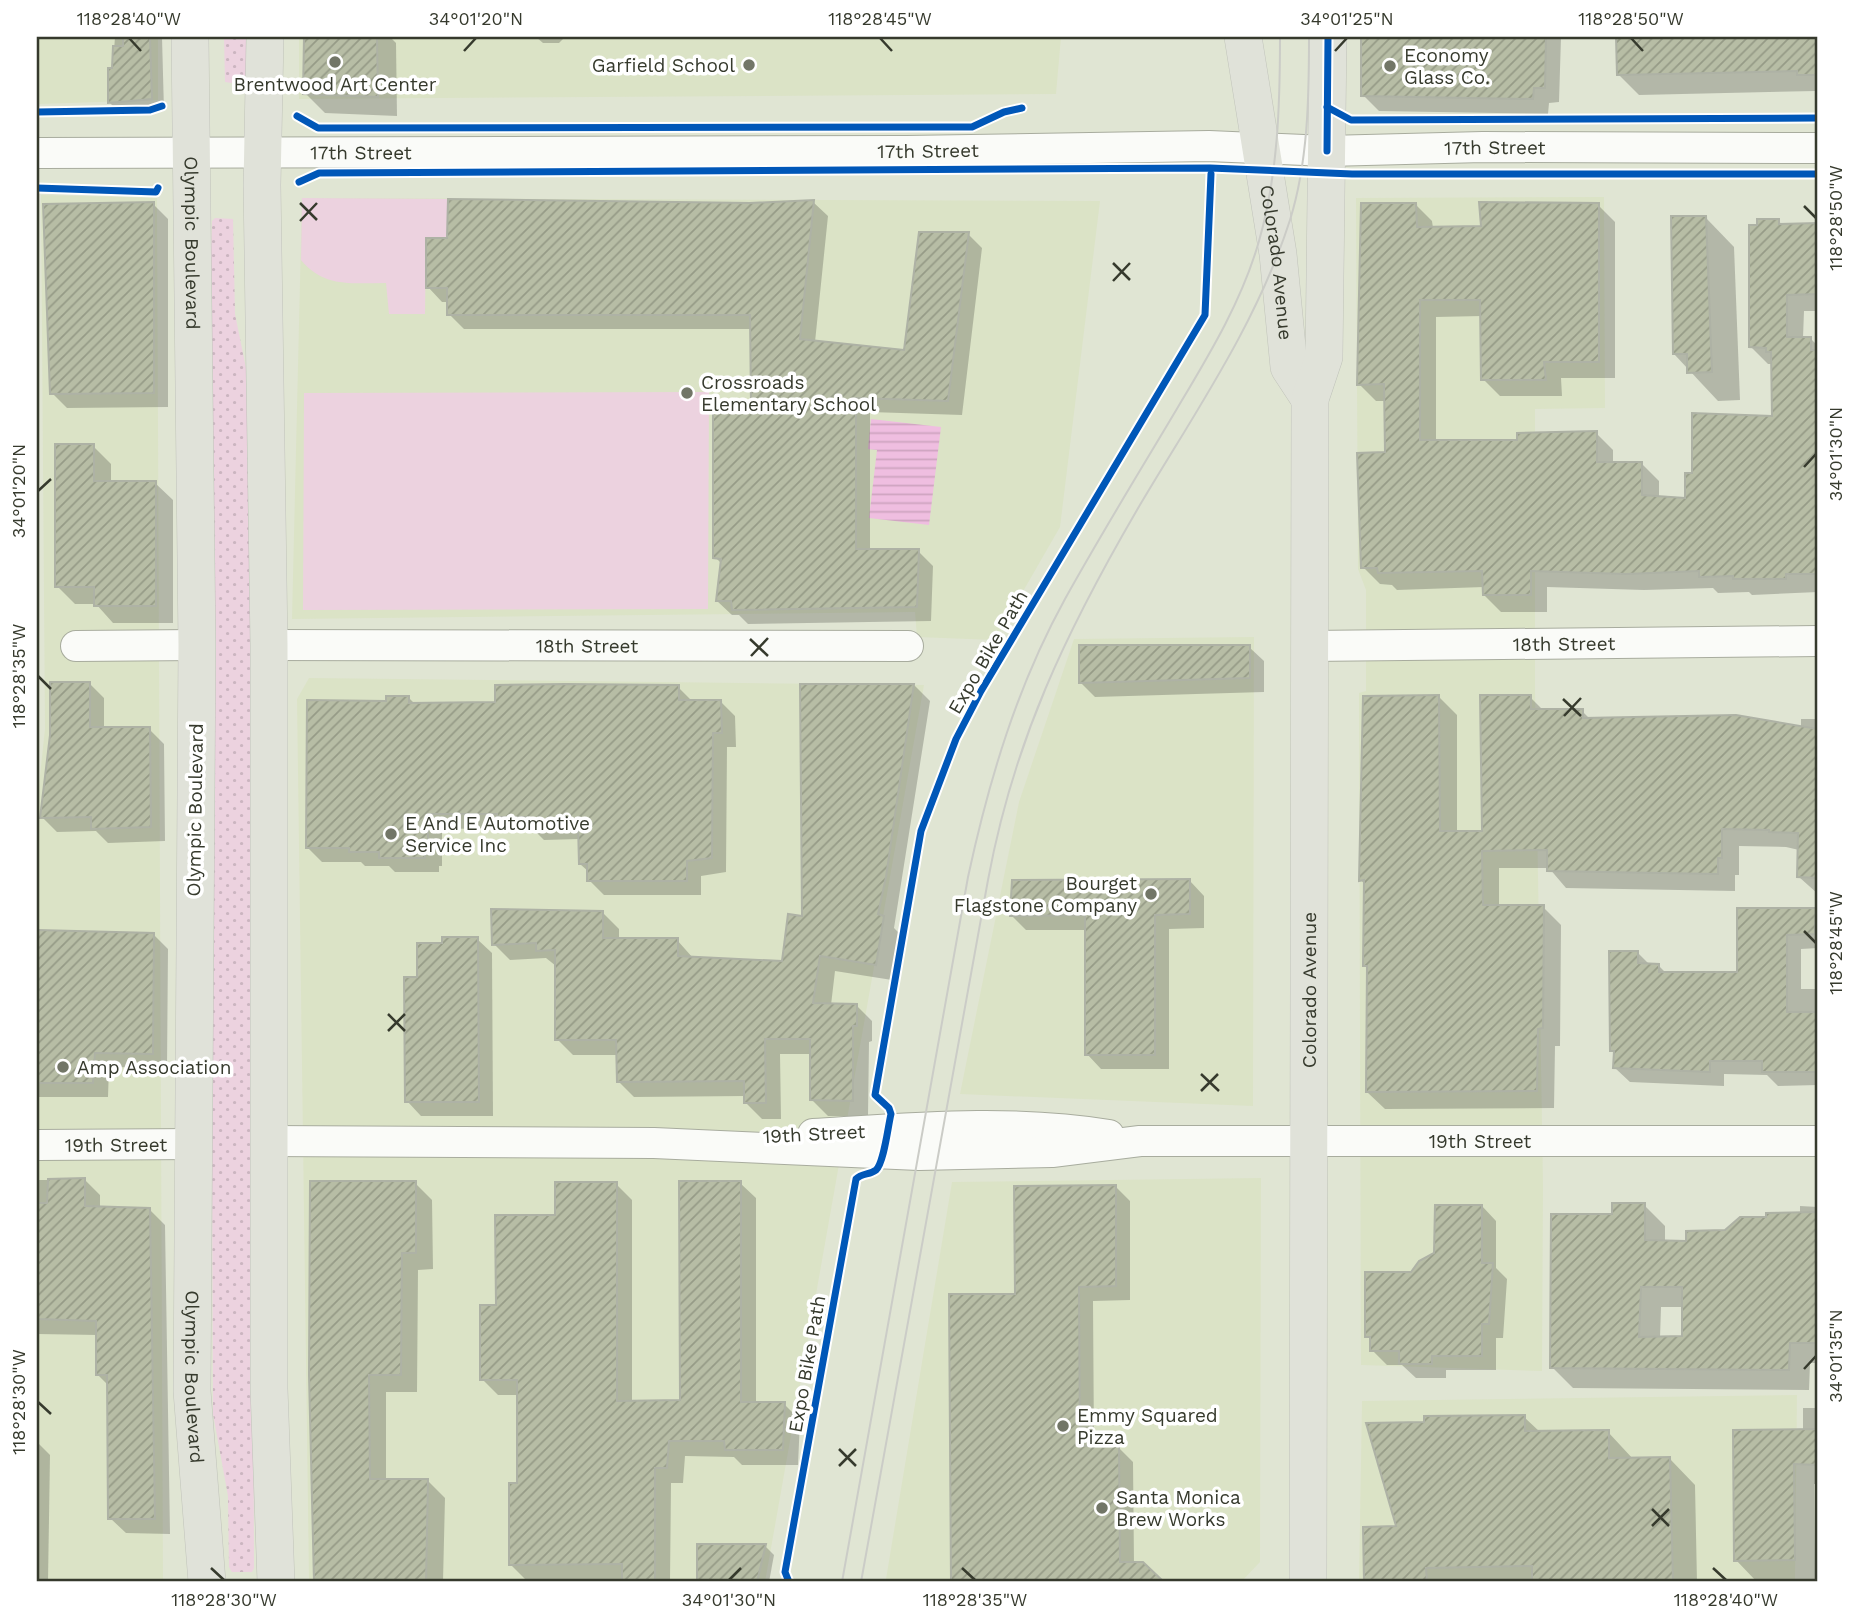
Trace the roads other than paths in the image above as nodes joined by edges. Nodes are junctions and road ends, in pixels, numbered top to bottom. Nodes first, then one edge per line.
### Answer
1 (190, 37) edge
2 (265, 37) edge
3 (1243, 37) edge
4 (1328, 37) edge
5 (1259, 148) junction
6 (1818, 148) edge
7 (1327, 151) junction
8 (37, 153) edge
9 (263, 153) junction
10 (192, 154) junction
11 (1310, 399) junction
12 (1818, 641) edge
13 (197, 645) junction
14 (269, 645) junction
15 (76, 646) dead end
16 (908, 646) dead end
17 (1308, 646) junction
18 (1310, 1139) junction
19 (268, 1141) junction
20 (1818, 1141) edge
21 (196, 1144) junction
22 (37, 1145) edge
23 (207, 1582) edge
24 (276, 1582) edge
25 (1308, 1582) edge

1 - 10 main road, Olympic Boulevard
2 - 9 main road
3 - 5 main road, Colorado Avenue
4 - 7 main road, Colorado Avenue
5 - 7 street, 17th Street
5 - 9 street, 17th Street
5 - 11 main road, Colorado Avenue
6 - 7 street, 17th Street
7 - 11 main road, Colorado Avenue
8 - 10 street, 17th Street
9 - 10 street, 17th Street
9 - 14 main road
10 - 13 main road, Olympic Boulevard
11 - 17 main road, Colorado Avenue
12 - 17 street, 18th Street
13 - 15 street
13 - 21 main road, Olympic Boulevard
14 - 16 street, 18th Street
14 - 19 main road
17 - 18 main road, Colorado Avenue
18 - 19 street, 19th Street
18 - 20 street, 19th Street
18 - 25 main road, Colorado Avenue
19 - 24 main road
21 - 22 street, 19th Street
21 - 23 main road, Olympic Boulevard

